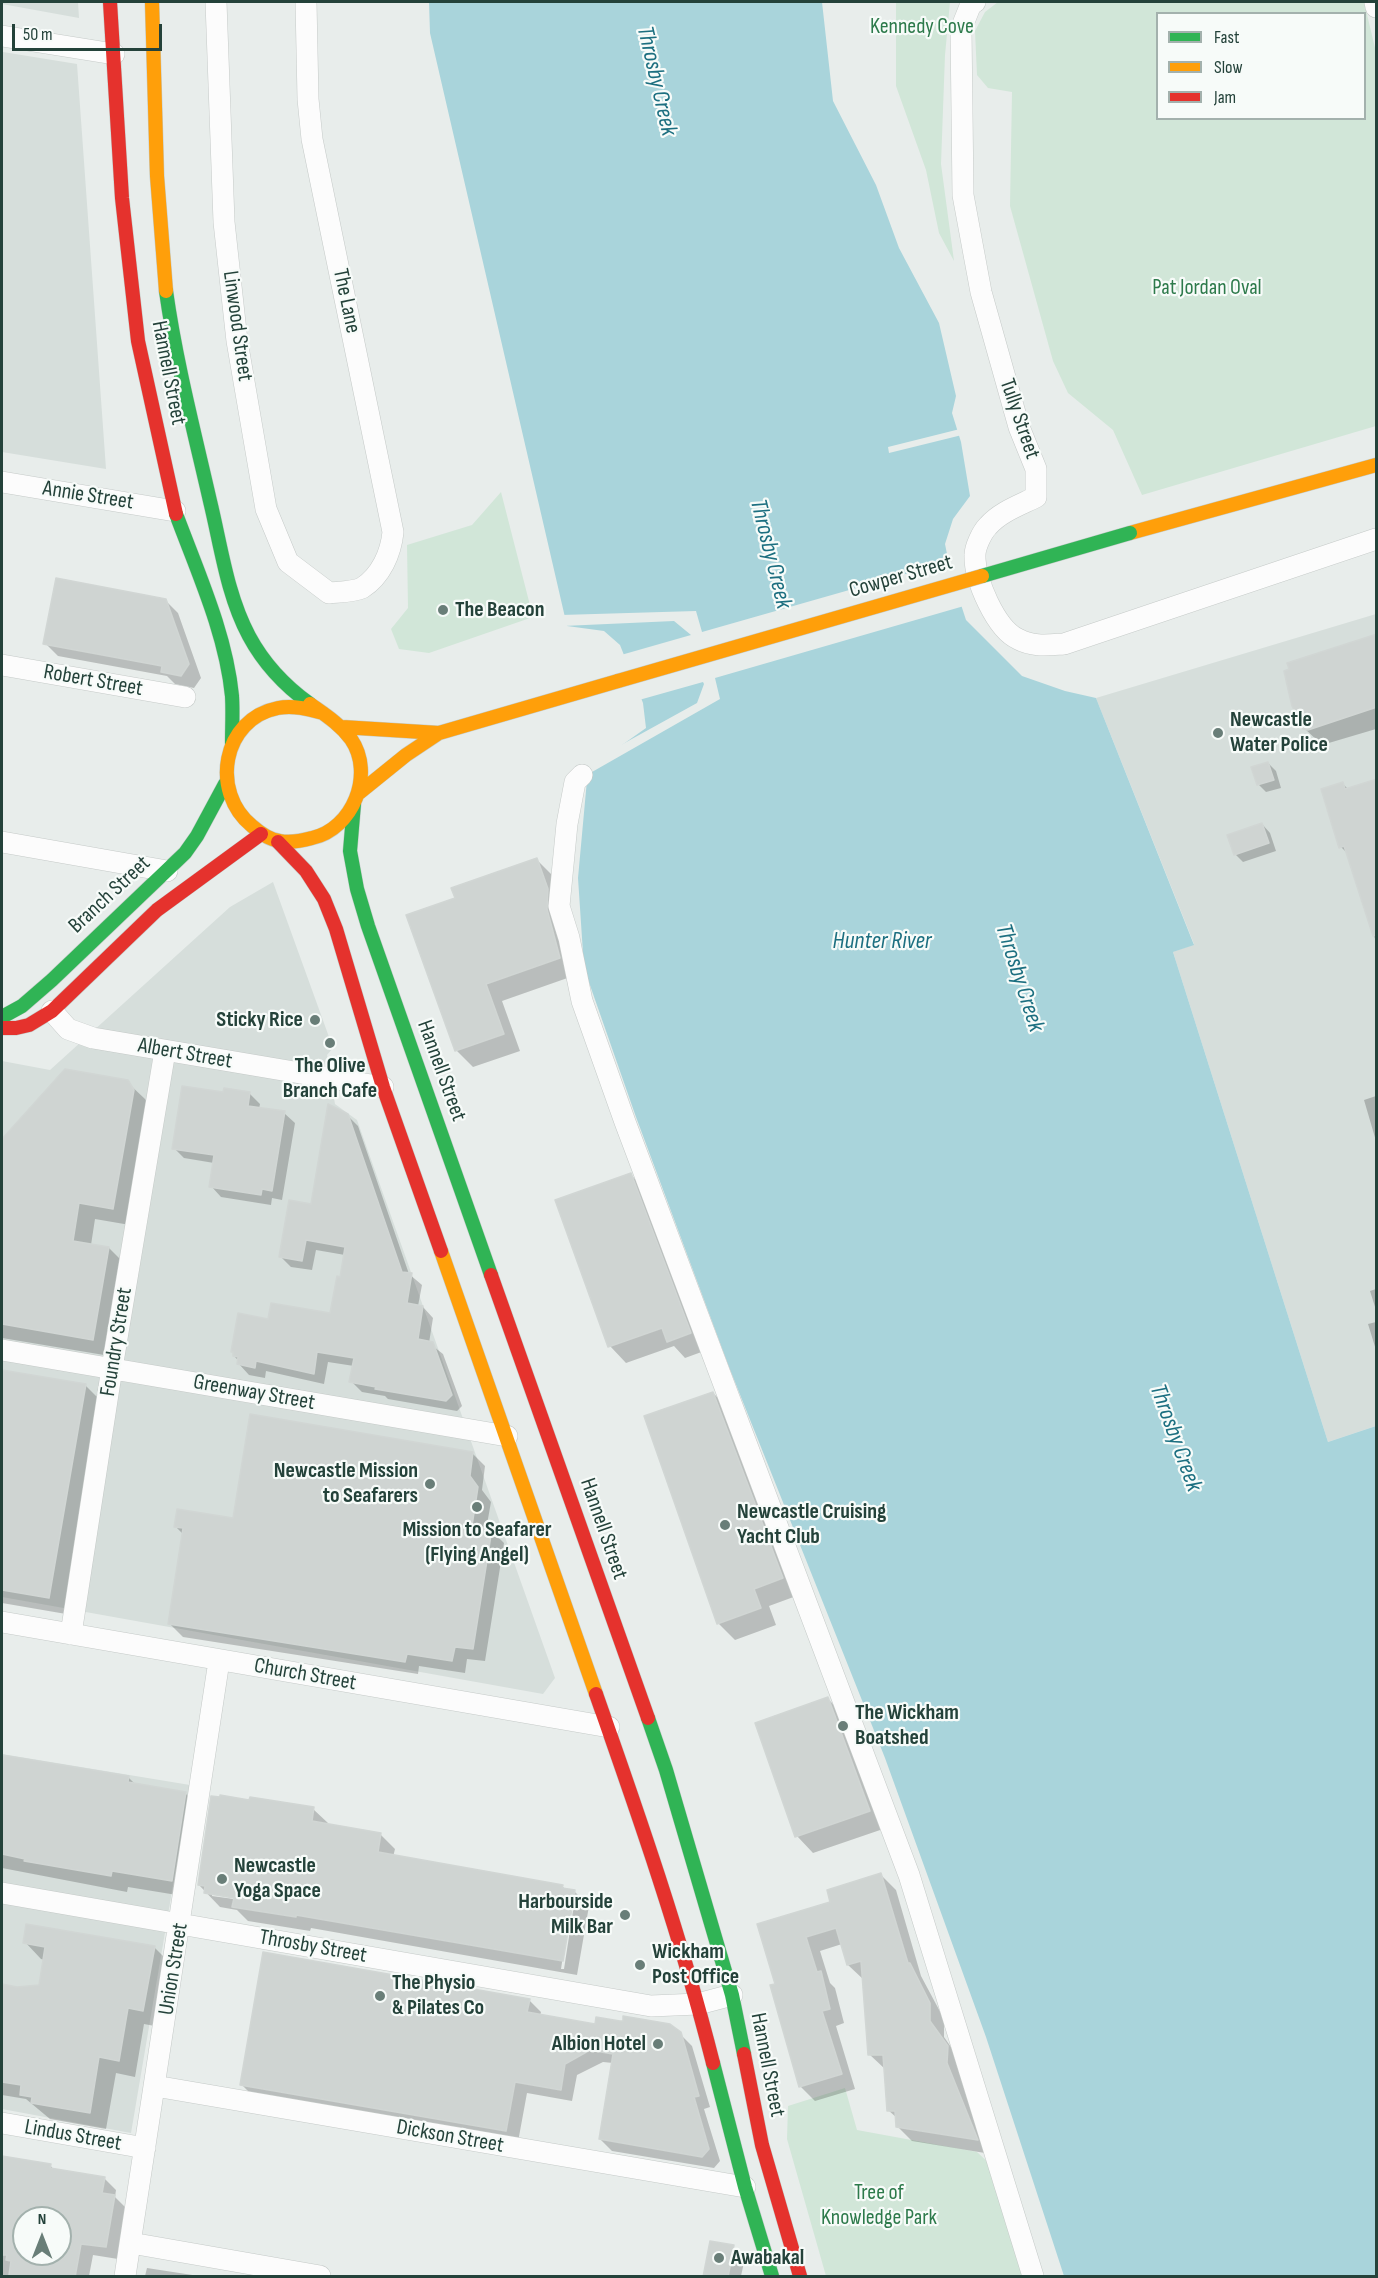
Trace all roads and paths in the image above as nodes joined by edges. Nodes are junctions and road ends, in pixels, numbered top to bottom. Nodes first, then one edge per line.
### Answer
1 (110, 2) edge
2 (152, 2) edge
3 (216, 2) edge
4 (306, 2) edge
5 (975, 2) edge
6 (1375, 2) edge
7 (1377, 7) edge
8 (2, 36) edge
9 (114, 54) junction
10 (1377, 465) edge
11 (2, 482) edge
12 (175, 511) junction
13 (1377, 539) edge
14 (361, 589) joint
15 (2, 665) edge
16 (184, 697) dead end
17 (323, 713) junction
18 (342, 727) junction
19 (439, 733) junction
20 (232, 743) junction
21 (582, 775) dead end
22 (225, 784) junction
23 (356, 799) junction
24 (261, 834) junction
25 (2, 842) edge
26 (278, 842) junction
27 (167, 871) junction
28 (52, 1011) junction
29 (2, 1017) edge
30 (2, 1028) edge
31 (165, 1051) junction
32 (383, 1087) junction
33 (2, 1350) edge
34 (112, 1368) junction
35 (507, 1436) junction
36 (2, 1623) edge
37 (71, 1634) junction
38 (219, 1661) junction
39 (609, 1727) junction
40 (2, 1893) edge
41 (181, 1923) junction
42 (732, 1995) junction
43 (698, 2004) junction
44 (155, 2086) junction
45 (2, 2123) edge
46 (145, 2148) junction
47 (745, 2187) junction
48 (131, 2243) junction
49 (125, 2277) edge
50 (320, 2277) edge
51 (772, 2277) edge
52 (800, 2277) edge
53 (1033, 2277) edge

1 - 9 main road, Hannell Street
2 - 17 main road, Hannell Street
3 - 14 street, Linwood Street
4 - 14 street, The Lane
5 - 13 street, Tully Street
6 - 7 street
8 - 9 street
9 - 12 main road, Hannell Street
10 - 19 main road, Cowper Street, bridge
11 - 12 street, Annie Street
12 - 20 main road, Hannell Street
15 - 16 street, Robert Street
17 - 18 main road
17 - 20 main road
18 - 19 main road, Cowper Street
18 - 23 main road
19 - 23 main road, Cowper Street
20 - 22 main road
21 - 53 street
22 - 24 main road
22 - 27 main road, Branch Street
23 - 26 main road
23 - 42 main road, Hannell Street
24 - 26 main road
24 - 28 main road, Branch Street
25 - 27 street
26 - 32 main road
27 - 29 main road, Branch Street
28 - 30 main road
28 - 31 street, Albert Street
31 - 32 street, Albert Street
31 - 34 street, Foundry Street
32 - 35 main road
33 - 34 street, Greenway Street
34 - 35 street, Greenway Street
34 - 37 street, Foundry Street
35 - 39 main road
36 - 37 street, Church Street
37 - 38 street, Church Street
38 - 39 street, Church Street
38 - 41 street, Union Street
39 - 43 main road
40 - 41 street, Throsby Street
41 - 43 street, Throsby Street
41 - 44 street, Union Street
42 - 43 street, Throsby Street
42 - 52 main road, Hannell Street
43 - 47 main road
44 - 46 street, Union Street
44 - 47 street, Dickson Street
45 - 46 street, Lindus Street
46 - 48 street, Union Street
47 - 51 main road
48 - 49 street, Union Street
48 - 50 street

